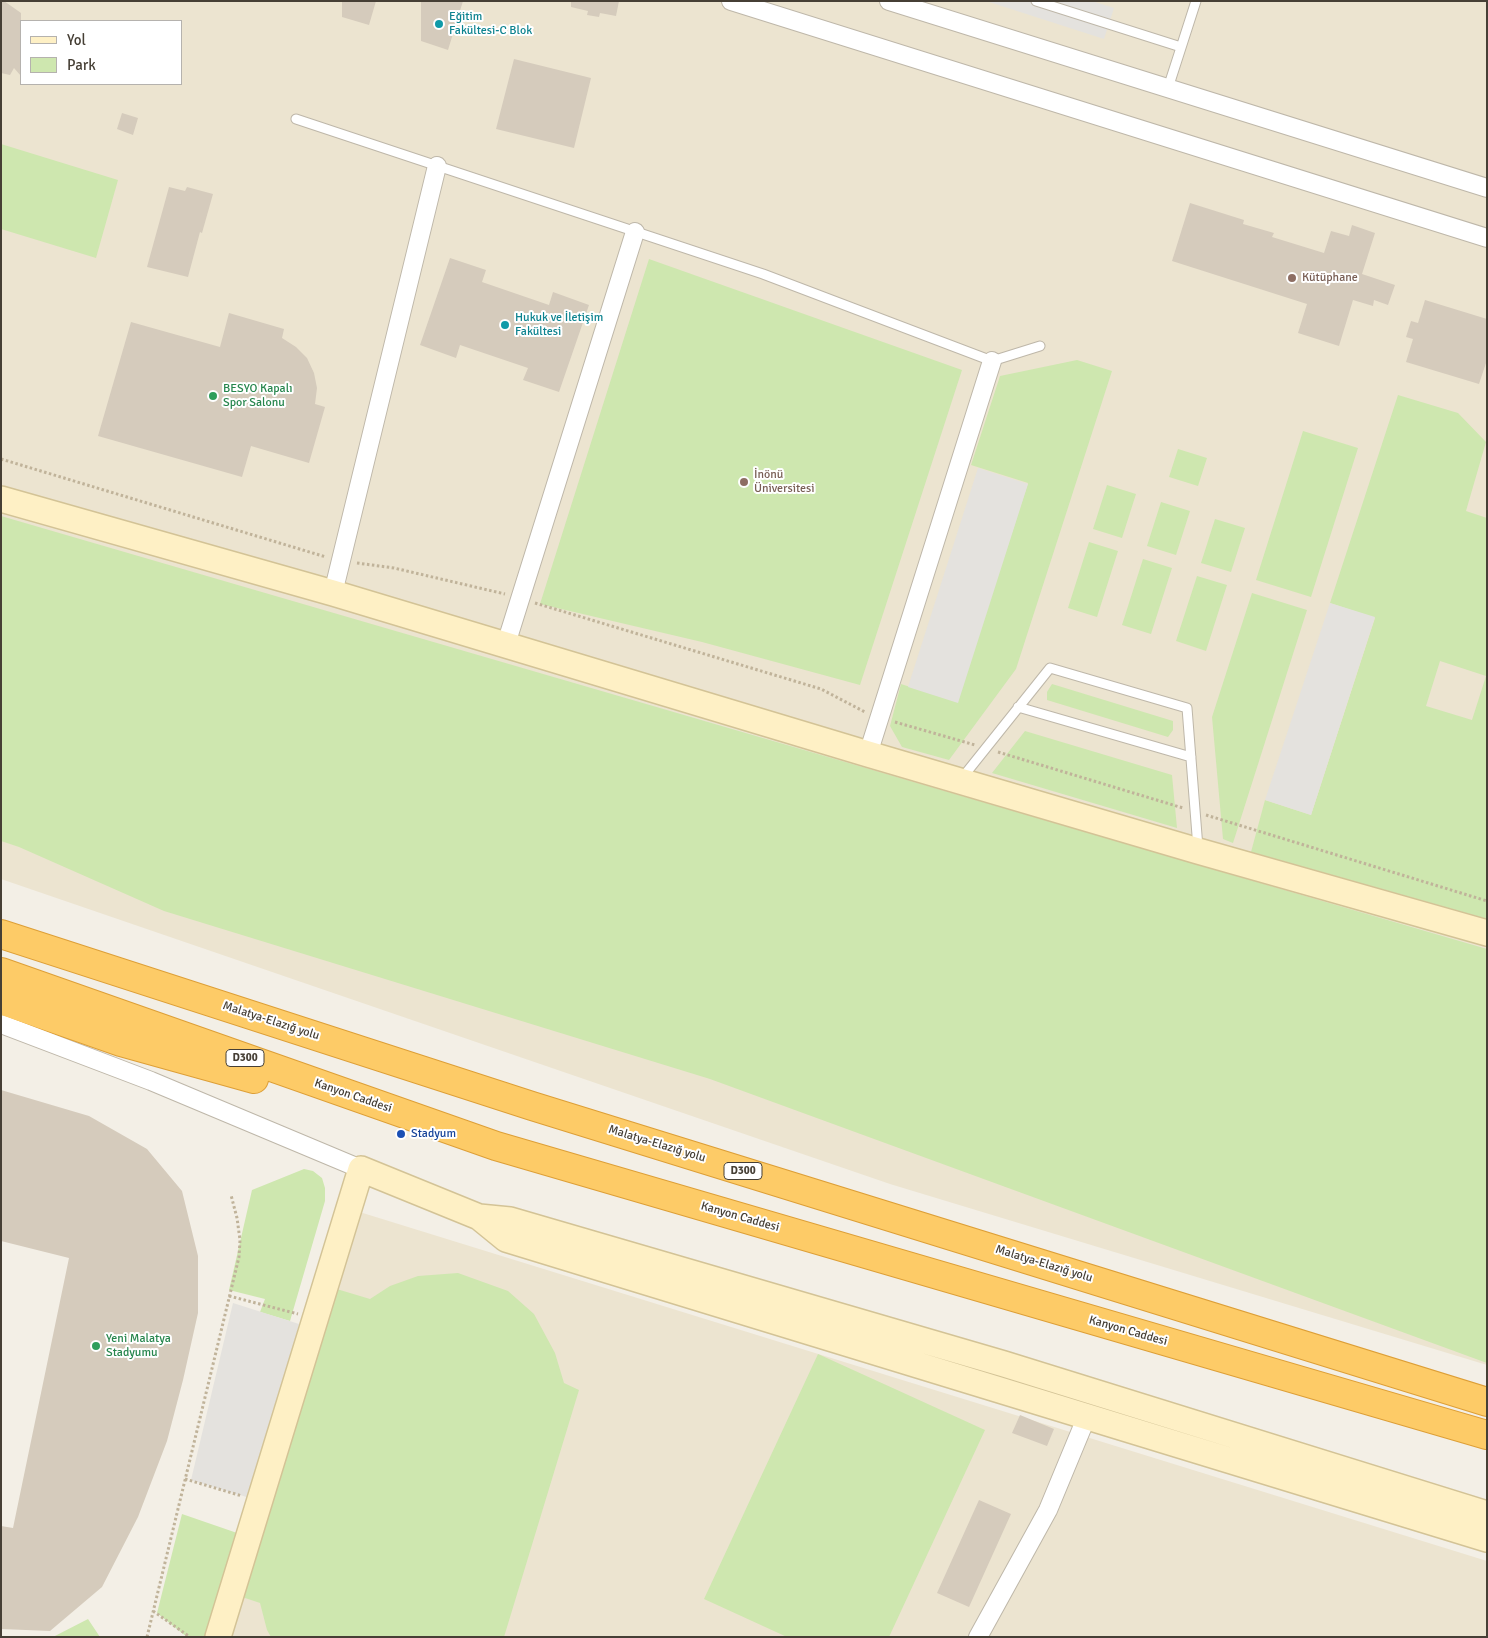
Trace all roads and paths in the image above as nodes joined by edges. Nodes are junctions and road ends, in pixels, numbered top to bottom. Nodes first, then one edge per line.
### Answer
1 (732, 1) edge
2 (889, 1) edge
3 (1036, 1) edge
4 (1196, 1) edge
5 (1181, 47) junction
6 (1168, 88) junction
7 (296, 119) dead end
8 (437, 166) junction
9 (1487, 188) edge
10 (635, 232) junction
11 (1487, 238) edge
12 (1040, 346) dead end
13 (992, 361) junction
14 (1, 459) edge
15 (1, 499) edge
16 (341, 560) junction
17 (333, 593) junction
18 (521, 598) junction
19 (506, 644) junction
20 (1018, 707) junction
21 (879, 717) junction
22 (986, 748) junction
23 (868, 754) junction
24 (1191, 757) junction
25 (960, 781) junction
26 (1195, 811) junction
27 (1198, 851) junction
28 (1487, 901) edge
29 (1, 927) edge
30 (1487, 933) edge
31 (1, 934) edge
32 (36, 946) junction
33 (1, 972) edge
34 (1, 1000) edge
35 (1, 1024) edge
36 (489, 1144) junction
37 (361, 1169) junction
38 (231, 1195) dead end
39 (479, 1217) junction
40 (230, 1296) junction
41 (315, 1319) junction
42 (1487, 1402) edge
43 (1087, 1416) junction
44 (1487, 1435) edge
45 (185, 1479) junction
46 (259, 1501) junction
47 (1487, 1514) edge
48 (1487, 1539) edge
49 (153, 1611) junction
50 (146, 1637) edge
51 (190, 1637) edge
52 (218, 1637) edge
53 (978, 1637) edge

1 - 11 street
2 - 6 street
3 - 5 lane
4 - 5 lane
5 - 6 lane
6 - 9 street
7 - 8 lane
8 - 10 lane
8 - 16 street
10 - 13 lane
10 - 18 street
12 - 13 lane
13 - 21 street
14 - 16 path
15 - 17 street
16 - 17 street
16 - 18 path
17 - 19 street
18 - 19 street
18 - 21 path
19 - 23 street
20 - 22 lane
20 - 24 lane
20 - 24 lane
21 - 22 path
21 - 23 street
22 - 25 lane
22 - 26 path
23 - 25 street
24 - 26 lane
25 - 27 street
26 - 27 lane
26 - 28 path
27 - 30 street
29 - 32 highway
31 - 32 highway, Malatya-Elazığ yolu / D300
32 - 42 highway, Malatya-Elazığ yolu / D300
33 - 36 highway, Kanyon Caddesi / D300
34 - 36 highway
35 - 37 street
36 - 44 highway, Kanyon Caddesi / D300
37 - 39 street
37 - 41 street
38 - 40 path
39 - 43 street
39 - 47 street
40 - 41 path
40 - 45 path
41 - 46 street
43 - 48 street
43 - 53 street
45 - 46 path
45 - 49 path
46 - 52 street
49 - 50 path
49 - 51 path

